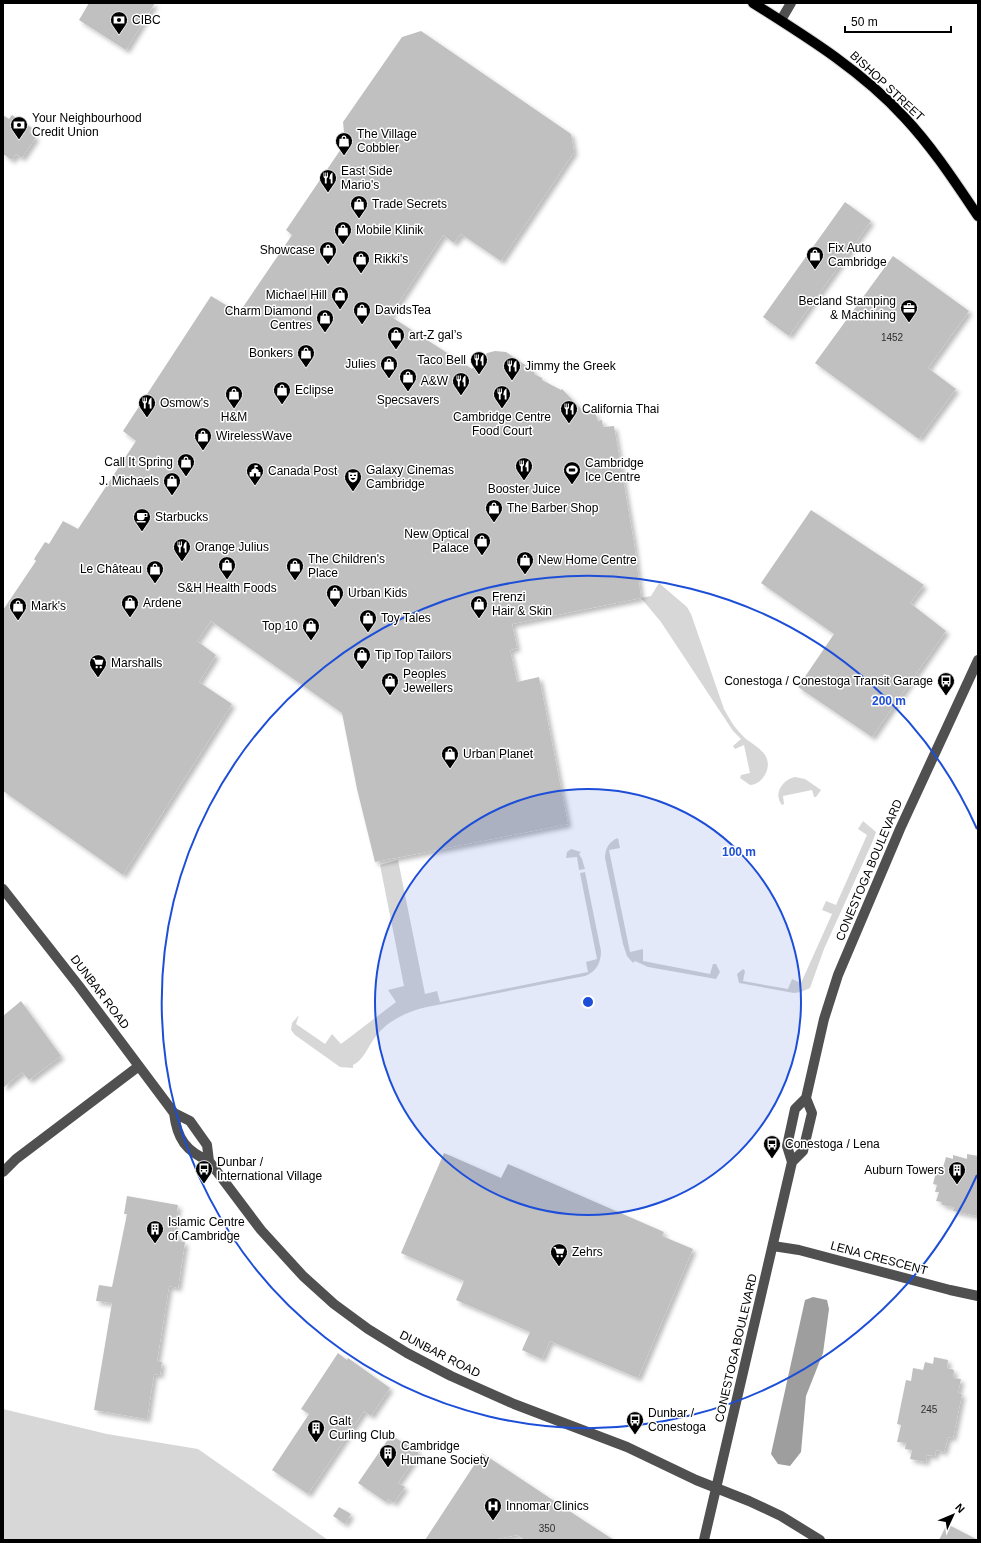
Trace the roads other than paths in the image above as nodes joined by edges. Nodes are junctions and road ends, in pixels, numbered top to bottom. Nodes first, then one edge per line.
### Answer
1 (753, 3) edge
2 (791, 3) edge
3 (780, 20) junction
4 (978, 216) edge
5 (978, 660) edge
6 (3, 889) edge
7 (139, 1066) junction
8 (806, 1098) junction
9 (174, 1113) junction
10 (209, 1161) junction
11 (792, 1162) junction
12 (3, 1172) edge
13 (773, 1246) junction
14 (978, 1296) edge
15 (716, 1488) junction
16 (704, 1540) edge
17 (820, 1540) edge

1 - 3 main road, BISHOP STREET
2 - 3 street
3 - 4 main road, BISHOP STREET
5 - 8 street, CONESTOGA BOULEVARD
6 - 7 street, DUNBAR ROAD
7 - 9 street, DUNBAR ROAD
7 - 12 street
8 - 11 street, CONESTOGA BOULEVARD
8 - 11 street, CONESTOGA BOULEVARD
9 - 10 street, DUNBAR ROAD
9 - 10 street, DUNBAR ROAD
10 - 15 street, DUNBAR ROAD
11 - 13 street, CONESTOGA BOULEVARD
13 - 14 street, LENA CRESCENT
13 - 15 street, CONESTOGA BOULEVARD
15 - 16 street, CONESTOGA BOULEVARD
15 - 17 street

